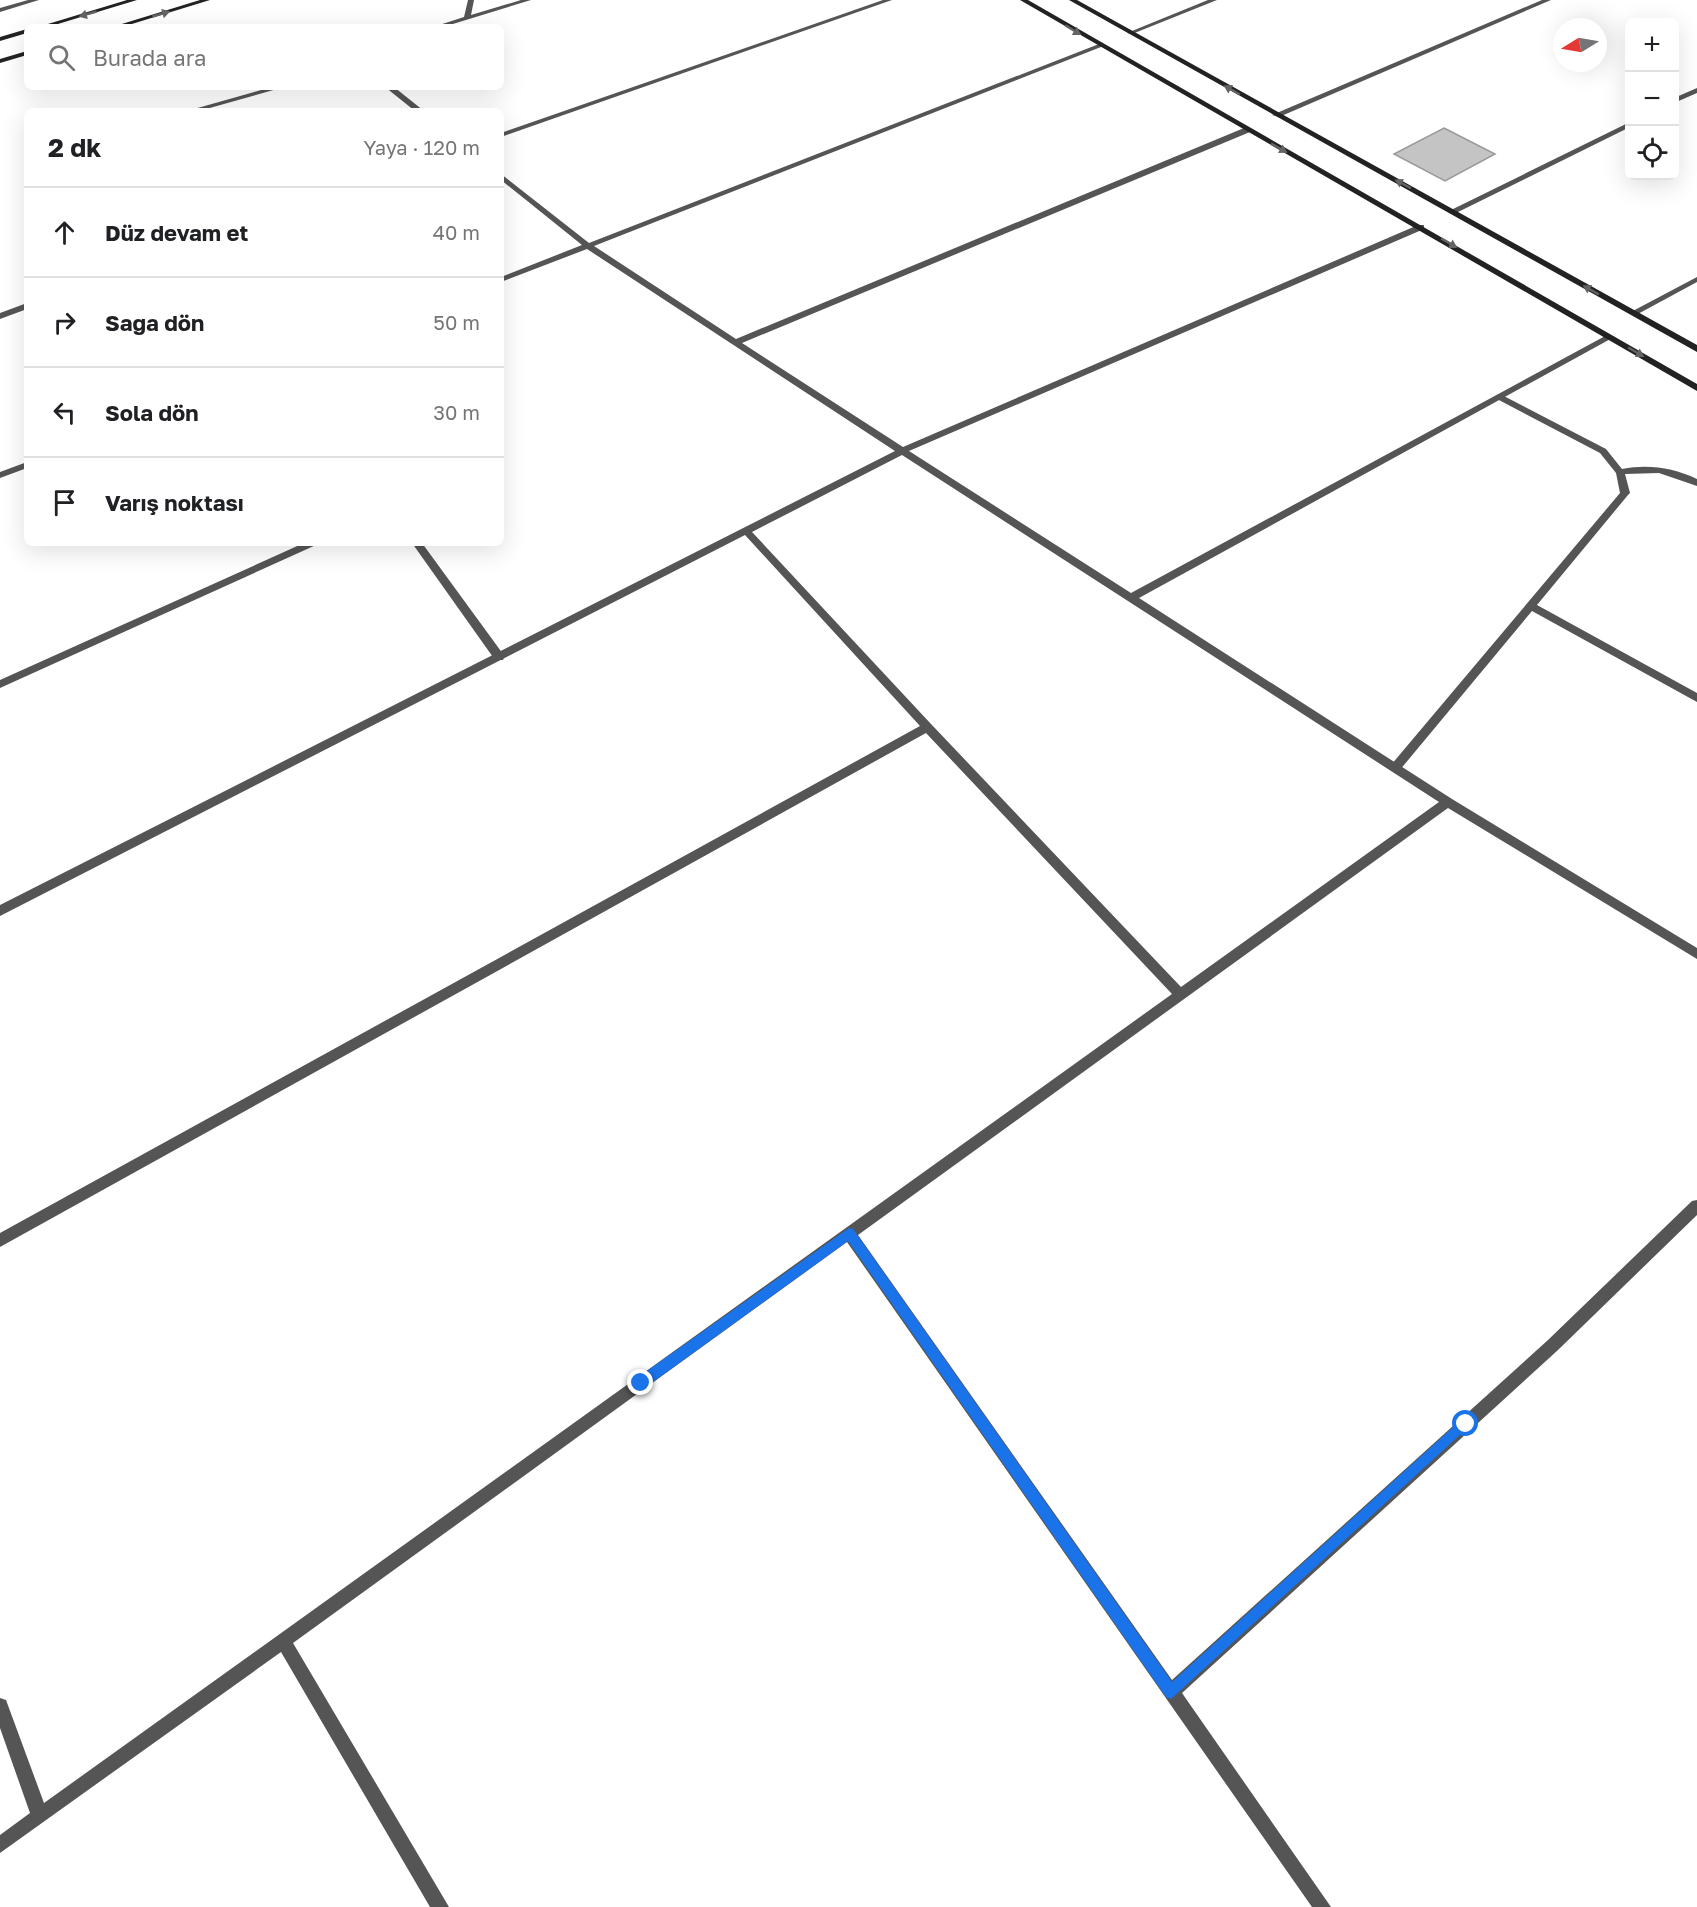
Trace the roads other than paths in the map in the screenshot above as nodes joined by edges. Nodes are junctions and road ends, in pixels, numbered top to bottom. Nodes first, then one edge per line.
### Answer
1 (36, 0) edge
2 (134, 0) edge
3 (207, 0) edge
4 (471, 0) edge
5 (528, 0) edge
6 (889, 0) edge
7 (1023, 0) edge
8 (1072, 0) edge
9 (1214, 0) edge
10 (1548, 0) edge
11 (0, 10) edge
12 (467, 18) junction
13 (51, 24) edge
14 (125, 24) edge
15 (446, 24) edge
16 (24, 32) edge
17 (1130, 33) junction
18 (0, 39) edge
19 (1099, 46) junction
20 (24, 54) edge
21 (0, 61) edge
22 (269, 90) edge
23 (393, 90) edge
24 (1697, 90) edge
25 (1679, 99) edge
26 (202, 108) edge
27 (416, 108) edge
28 (1276, 115) junction
29 (1625, 126) edge
30 (1247, 130) junction
31 (504, 134) edge
32 (504, 178) edge
33 (1453, 211) junction
34 (1421, 227) junction
35 (588, 246) junction
36 (504, 279) edge
37 (1697, 279) edge
38 (24, 307) edge
39 (1633, 313) junction
40 (0, 316) edge
41 (1610, 337) junction
42 (736, 342) junction
43 (1697, 349) edge
44 (1697, 388) edge
45 (1500, 397) junction
46 (902, 451) junction
47 (24, 466) edge
48 (1620, 472) junction
49 (0, 475) edge
50 (1697, 483) edge
51 (746, 531) junction
52 (306, 546) edge
53 (419, 546) edge
54 (1131, 598) junction
55 (1530, 605) junction
56 (499, 657) junction
57 (0, 684) edge
58 (1697, 698) edge
59 (927, 727) junction
60 (1395, 768) junction
61 (1448, 802) junction
62 (0, 911) edge
63 (1697, 954) edge
64 (1181, 995) junction
65 (1697, 1206) edge
66 (849, 1233) junction
67 (0, 1240) edge
68 (283, 1641) junction
69 (1171, 1692) junction
70 (0, 1706) edge
71 (40, 1816) junction
72 (0, 1845) edge
73 (440, 1907) edge
74 (1322, 1907) edge

1 - 11 street
2 -> 13 main road
14 -> 3 main road
4 - 12 street
5 - 12 street
6 - 31 street
7 -> 19 main road
8 - 17 main road
9 - 17 street
10 - 28 street
12 - 15 street
16 - 18 main road
28 -> 17 main road
19 - 30 main road
19 - 35 street
20 - 21 main road
22 - 26 street
23 - 27 street
24 - 25 street
33 -> 28 main road
29 - 33 street
30 -> 34 main road
30 - 42 street
32 - 35 street
39 -> 33 main road
34 -> 41 main road
34 - 46 street
35 - 36 street
35 - 42 street
37 - 39 street
38 - 40 street
39 - 43 main road
41 -> 44 main road
41 - 45 street
42 - 46 street
45 - 48 street
45 - 54 street
46 - 51 street
46 - 54 street
47 - 49 street
48 - 50 street
48 - 55 street
51 - 56 street
51 - 59 street
52 - 57 street
53 - 56 street
54 - 60 street
55 - 58 street
55 - 60 street
56 - 62 street
59 - 64 street
59 - 67 street
60 - 61 street
61 - 63 street
61 - 64 street
64 - 66 street
65 - 69 street
66 - 68 street
66 - 69 street
68 - 71 street
68 - 73 street
69 - 74 street
70 - 71 street
71 - 72 street

